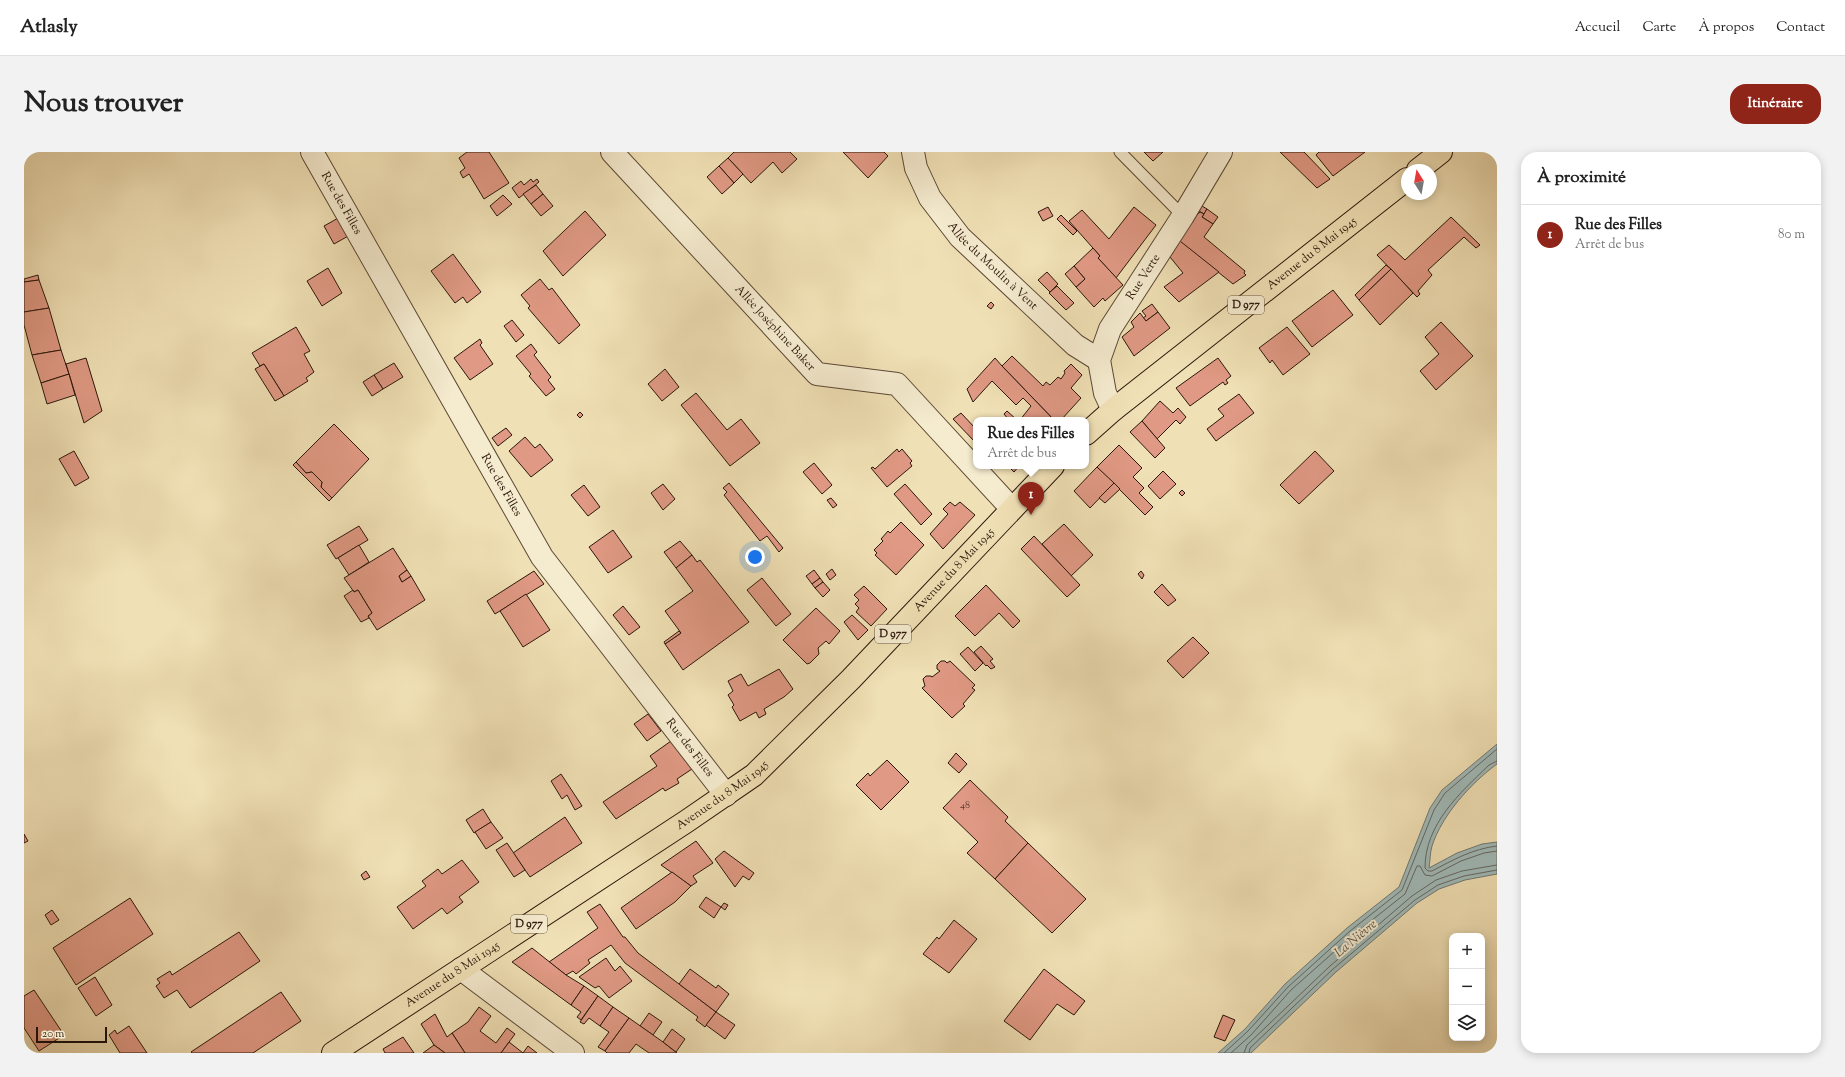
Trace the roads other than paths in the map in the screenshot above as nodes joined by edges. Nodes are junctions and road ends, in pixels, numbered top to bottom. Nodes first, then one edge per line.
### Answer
1 (312, 152) edge
2 (612, 152) edge
3 (913, 152) edge
4 (1120, 152) edge
5 (1221, 152) edge
6 (1441, 152) edge
7 (1426, 164) edge
8 (1401, 184) edge
9 (1183, 216) junction
10 (1099, 360) junction
11 (1113, 410) junction
12 (1089, 431) edge
13 (973, 467) edge
14 (975, 469) edge
15 (1050, 469) edge
16 (1012, 509) junction
17 (726, 795) junction
18 (461, 969) junction
19 (333, 1053) edge
20 (573, 1053) edge

1 - 17 street, Rue des Filles
2 - 13 street, Allée Joséphine Baker
3 - 10 street, Allée du Moulin à Vent
4 - 9 lane
5 - 9 street, Rue Verte
6 - 7 main road
8 - 11 main road, Avenue du 8 Mai 1945 / D 977
9 - 10 street, Rue Verte
10 - 11 street, Rue Verte
11 - 12 main road, Avenue du 8 Mai 1945 / D 977
14 - 16 street, Allée Joséphine Baker
15 - 16 main road, Avenue du 8 Mai 1945 / D 977
16 - 17 main road, Avenue du 8 Mai 1945 / D 977
17 - 18 main road, Avenue du 8 Mai 1945 / D 977
18 - 19 main road, Avenue du 8 Mai 1945 / D 977
18 - 20 street

